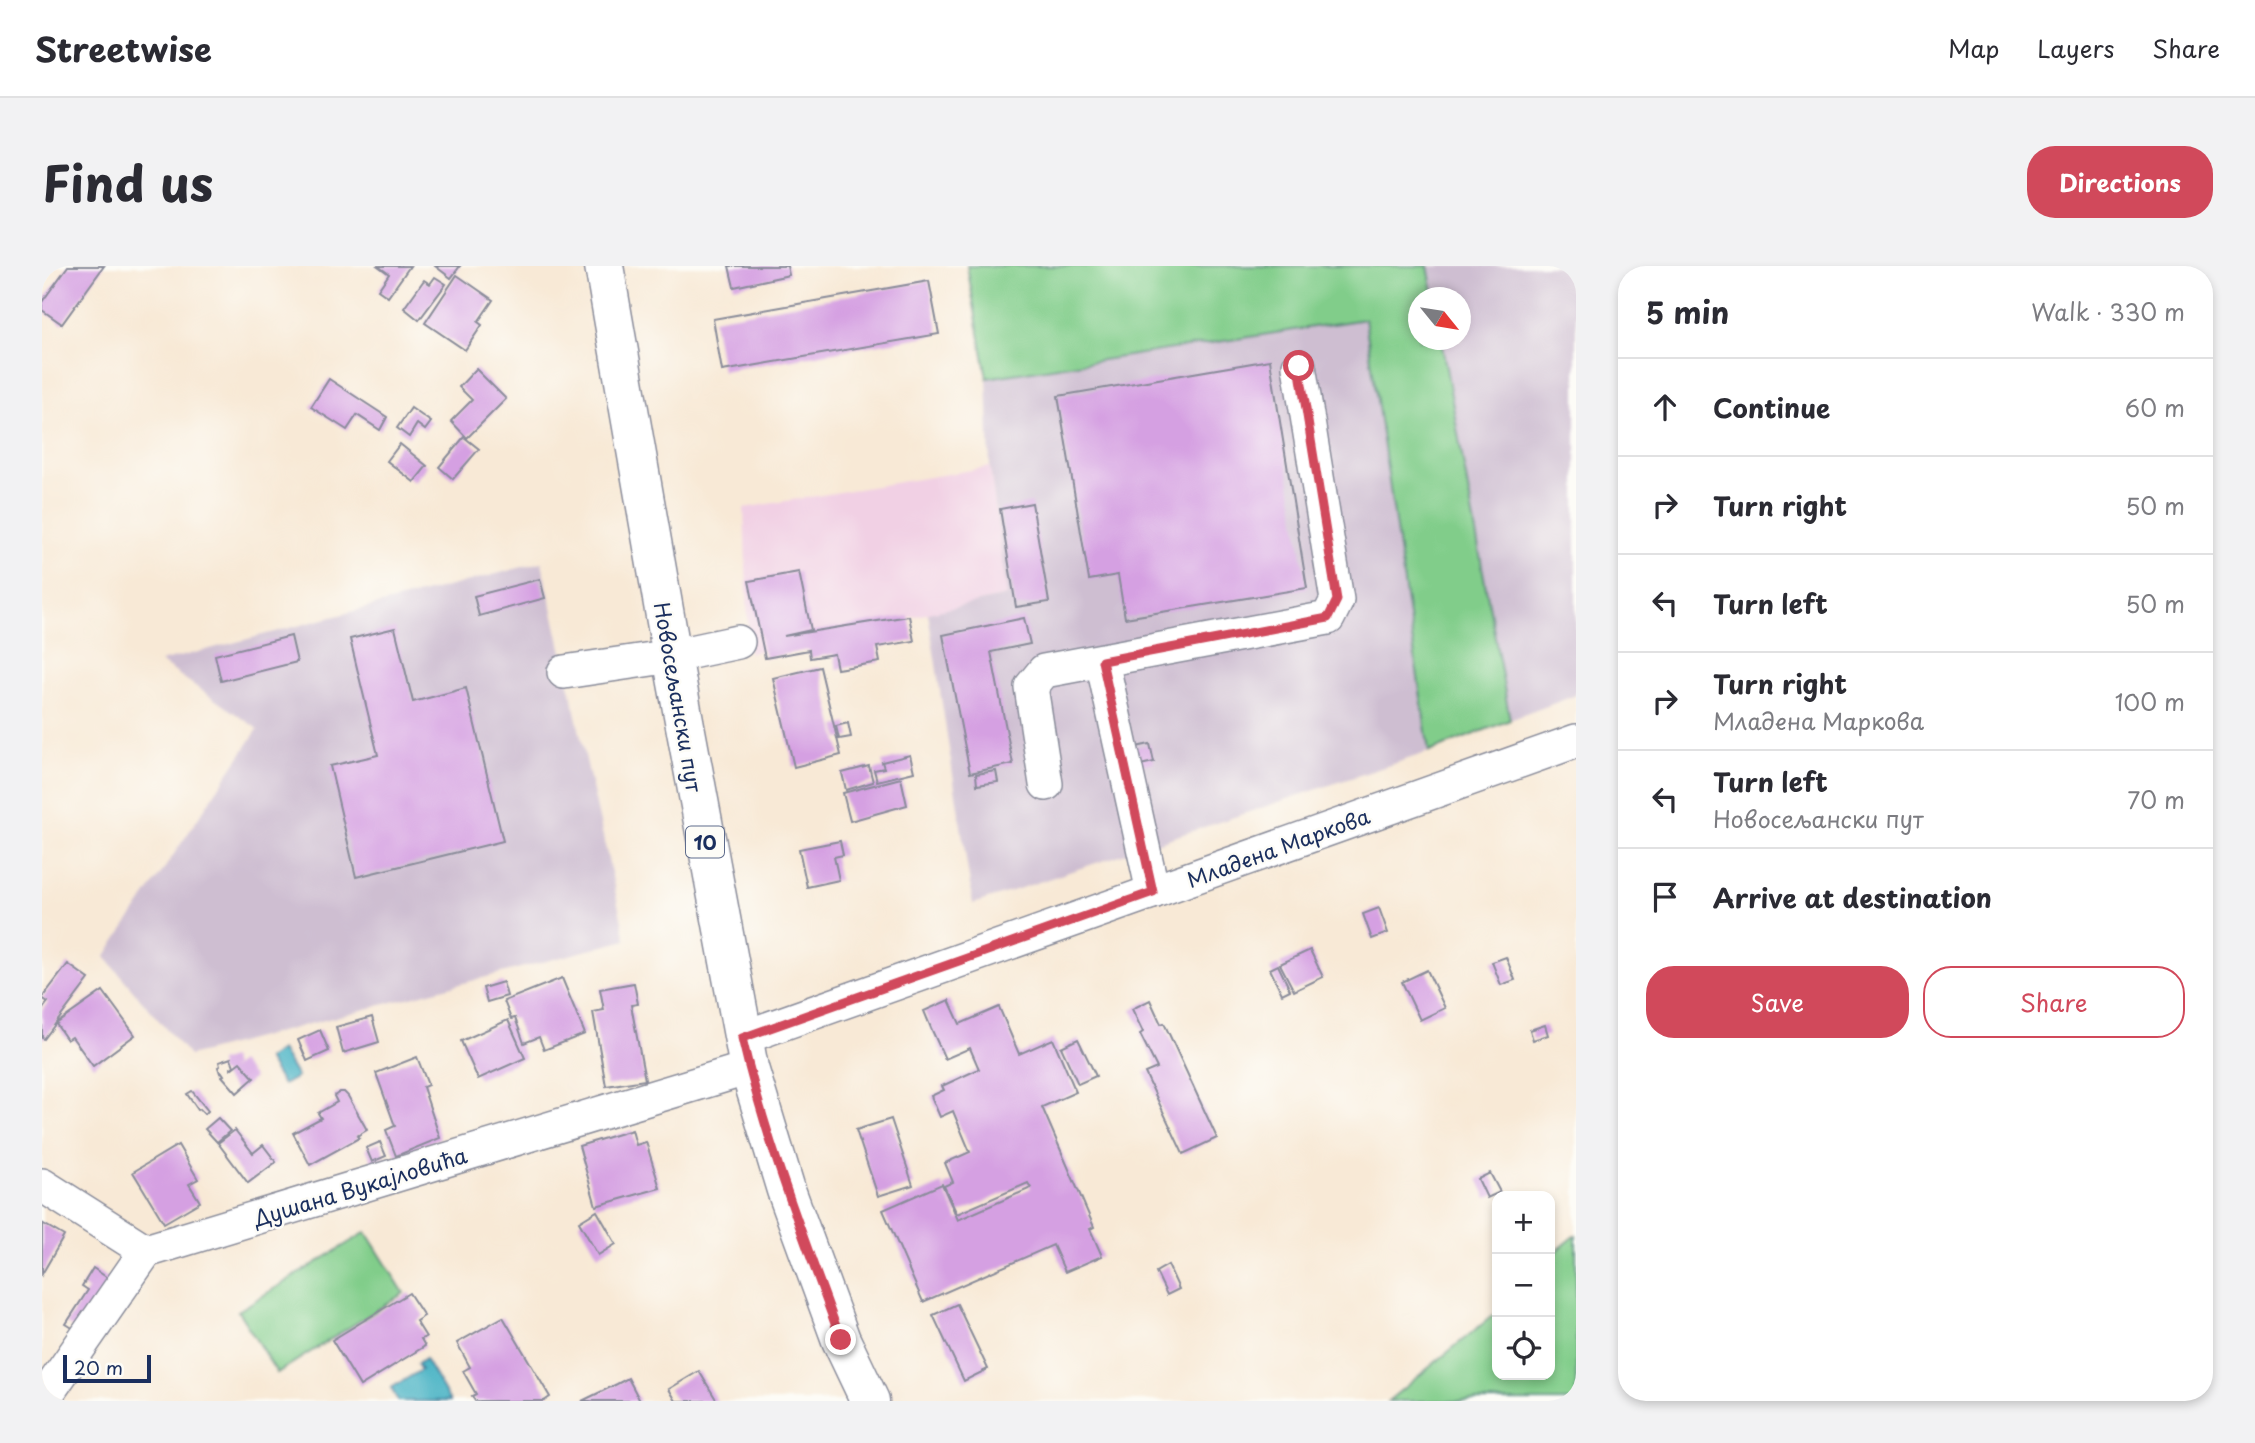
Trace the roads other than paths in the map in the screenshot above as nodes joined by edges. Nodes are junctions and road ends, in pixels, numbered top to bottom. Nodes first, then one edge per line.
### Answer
1 (604, 266) edge
2 (1299, 366) dead end
3 (738, 642) dead end
4 (671, 656) junction
5 (1102, 661) junction
6 (564, 672) dead end
7 (1576, 741) edge
8 (1046, 784) dead end
9 (1153, 892) junction
10 (746, 1053) junction
11 (42, 1185) edge
12 (146, 1251) junction
13 (42, 1401) edge
14 (870, 1401) edge

1 - 4 main road, Новосељански пут / 10
2 - 5 street
3 - 4 street
4 - 6 street
4 - 10 main road, Новосељански пут / 10
5 - 8 street
5 - 9 street
7 - 9 street, Младена Маркова
9 - 10 street, Младена Маркова
10 - 12 street, Душана Вукајловића
10 - 14 main road, Новосељански пут / 10
11 - 12 street
12 - 13 street

